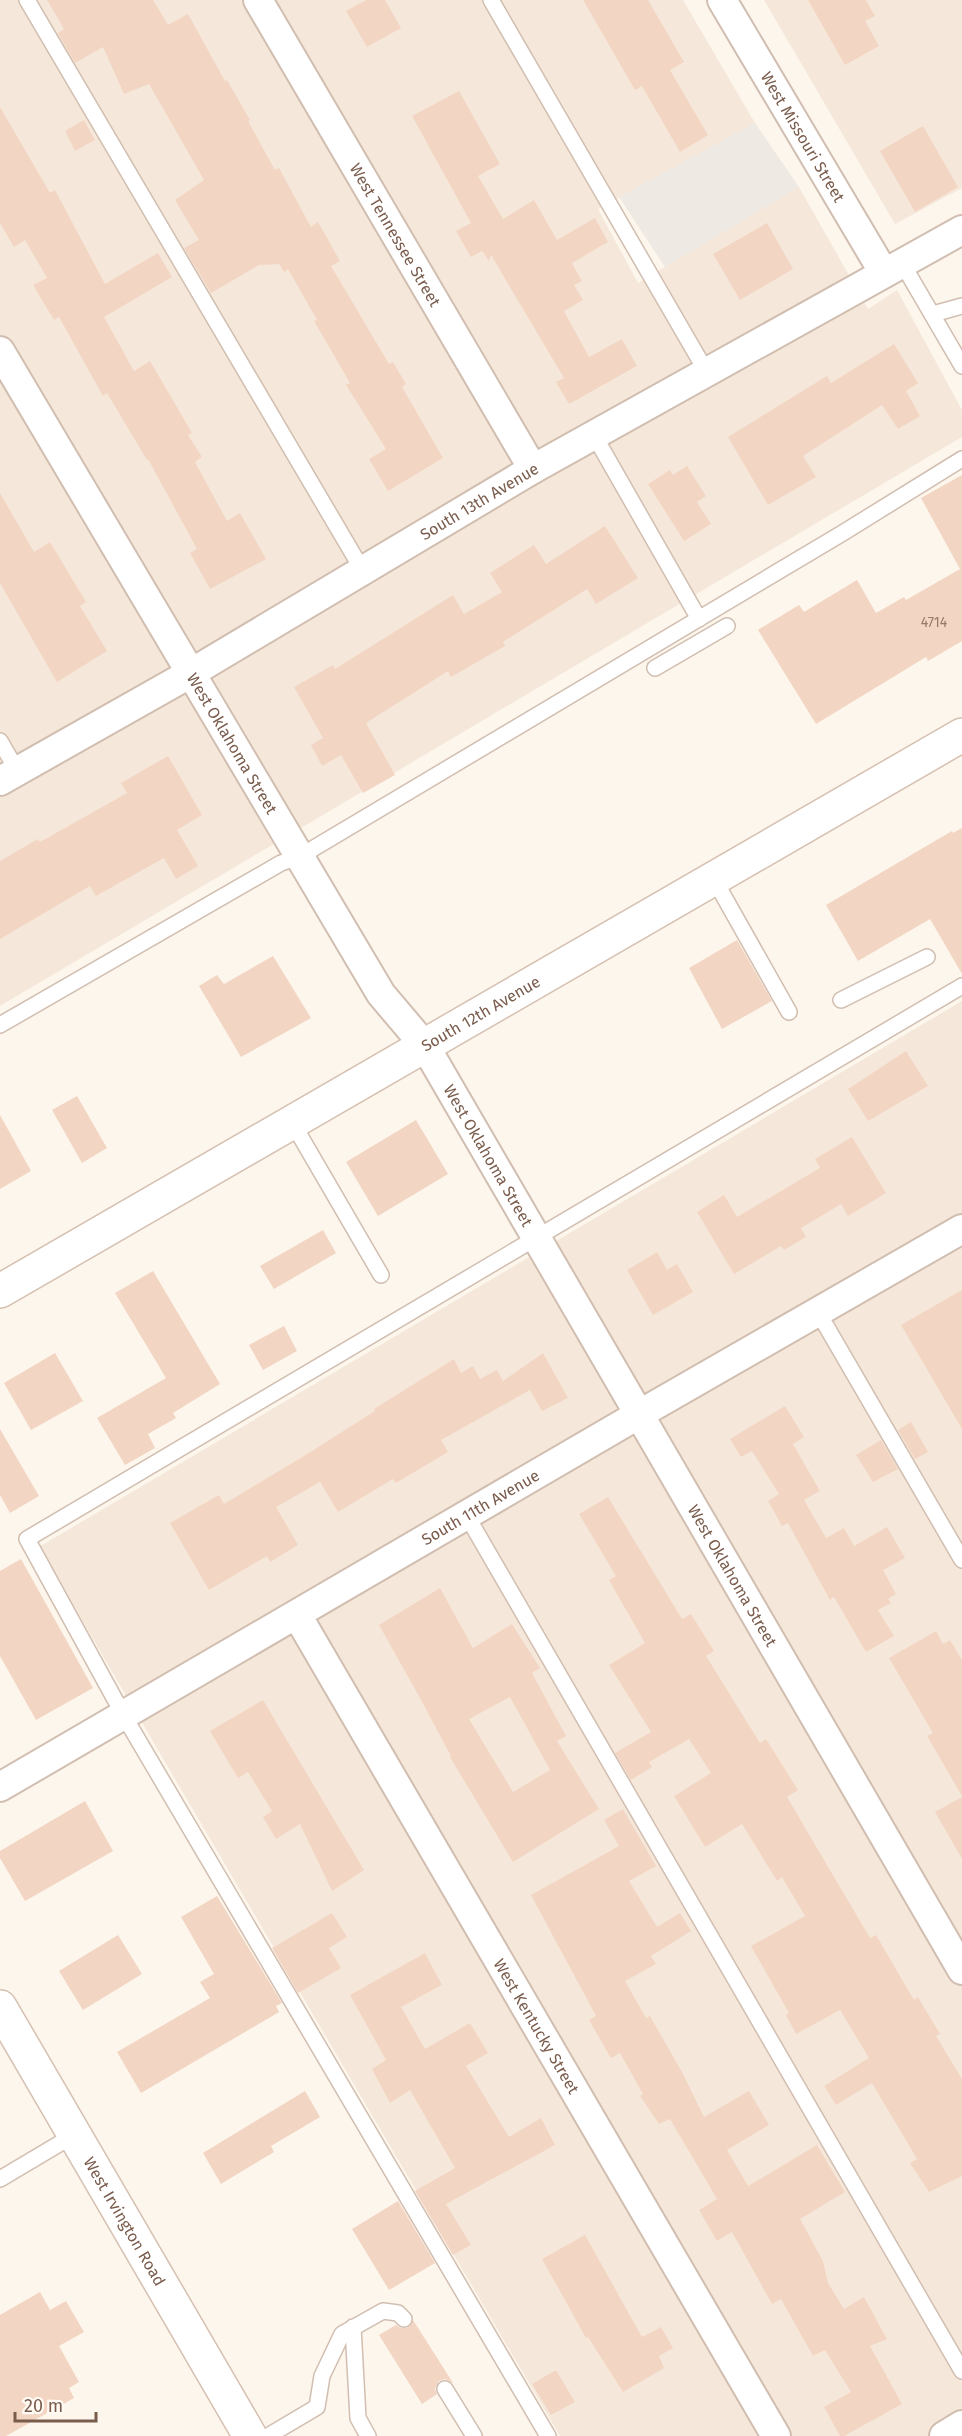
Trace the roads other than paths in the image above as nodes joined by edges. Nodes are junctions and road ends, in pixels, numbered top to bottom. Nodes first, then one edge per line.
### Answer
1 (27, 0) edge
2 (258, 0) edge
3 (491, 0) edge
4 (722, 0) edge
5 (962, 230) edge
6 (893, 268) junction
7 (962, 306) edge
8 (933, 314) junction
9 (0, 351) edge
10 (962, 366) edge
11 (706, 371) junction
12 (594, 435) junction
13 (962, 459) edge
14 (533, 469) junction
15 (363, 571) junction
16 (699, 619) junction
17 (727, 626) dead end
18 (655, 668) dead end
19 (191, 673) junction
20 (962, 736) edge
21 (0, 741) edge
22 (9, 776) edge
23 (299, 857) junction
24 (714, 879) junction
25 (927, 957) dead end
26 (962, 986) edge
27 (841, 1000) dead end
28 (789, 1012) dead end
29 (0, 1025) edge
30 (425, 1046) junction
31 (292, 1122) junction
32 (962, 1229) edge
33 (535, 1236) junction
34 (381, 1275) dead end
35 (0, 1291) edge
36 (818, 1312) junction
37 (638, 1414) junction
38 (467, 1516) junction
39 (962, 1560) edge
40 (297, 1615) junction
41 (124, 1716) junction
42 (0, 1787) edge
43 (962, 1970) edge
44 (0, 2007) edge
45 (74, 2134) junction
46 (0, 2179) edge
47 (404, 2319) dead end
48 (353, 2327) junction
49 (962, 2371) edge
50 (445, 2389) dead end
51 (962, 2426) edge
52 (250, 2436) edge
53 (268, 2436) edge
54 (368, 2436) edge
55 (474, 2436) edge
56 (548, 2436) edge
57 (776, 2436) edge
58 (944, 2436) edge

1 - 15 lane
2 - 14 street, West Tennessee Street
3 - 11 lane
4 - 6 street, West Missouri Street
5 - 6 street, South 13th Avenue
6 - 8 lane
6 - 11 street, South 13th Avenue
7 - 8 lane
8 - 10 lane
9 - 19 street, West Oklahoma Street
11 - 12 street, South 13th Avenue
12 - 14 street, South 13th Avenue
12 - 16 lane
13 - 16 lane
14 - 15 street, South 13th Avenue
15 - 19 street, South 13th Avenue
16 - 23 lane
17 - 18 lane
19 - 22 street, South 13th Avenue
19 - 23 street, West Oklahoma Street
20 - 24 main road, South 12th Avenue
21 - 22 lane
23 - 29 lane
23 - 30 street, West Oklahoma Street
24 - 28 lane
24 - 30 main road, South 12th Avenue
25 - 27 lane
26 - 33 lane
30 - 31 main road, South 12th Avenue
30 - 33 street, West Oklahoma Street
31 - 34 lane
31 - 35 main road, South 12th Avenue
32 - 36 street, South 11th Avenue
33 - 37 street, West Oklahoma Street
33 - 41 lane
36 - 37 street, South 11th Avenue
36 - 39 lane
37 - 38 street, South 11th Avenue
37 - 43 street, West Oklahoma Street
38 - 40 street, South 11th Avenue
38 - 49 lane
40 - 41 street, South 11th Avenue
40 - 57 street, West Kentucky Street
41 - 42 street, South 11th Avenue
41 - 56 lane
44 - 45 main road, West Irvington Road
45 - 46 lane
45 - 52 main road, West Irvington Road
47 - 48 lane
48 - 53 lane
48 - 54 lane
50 - 55 lane
51 - 58 street

